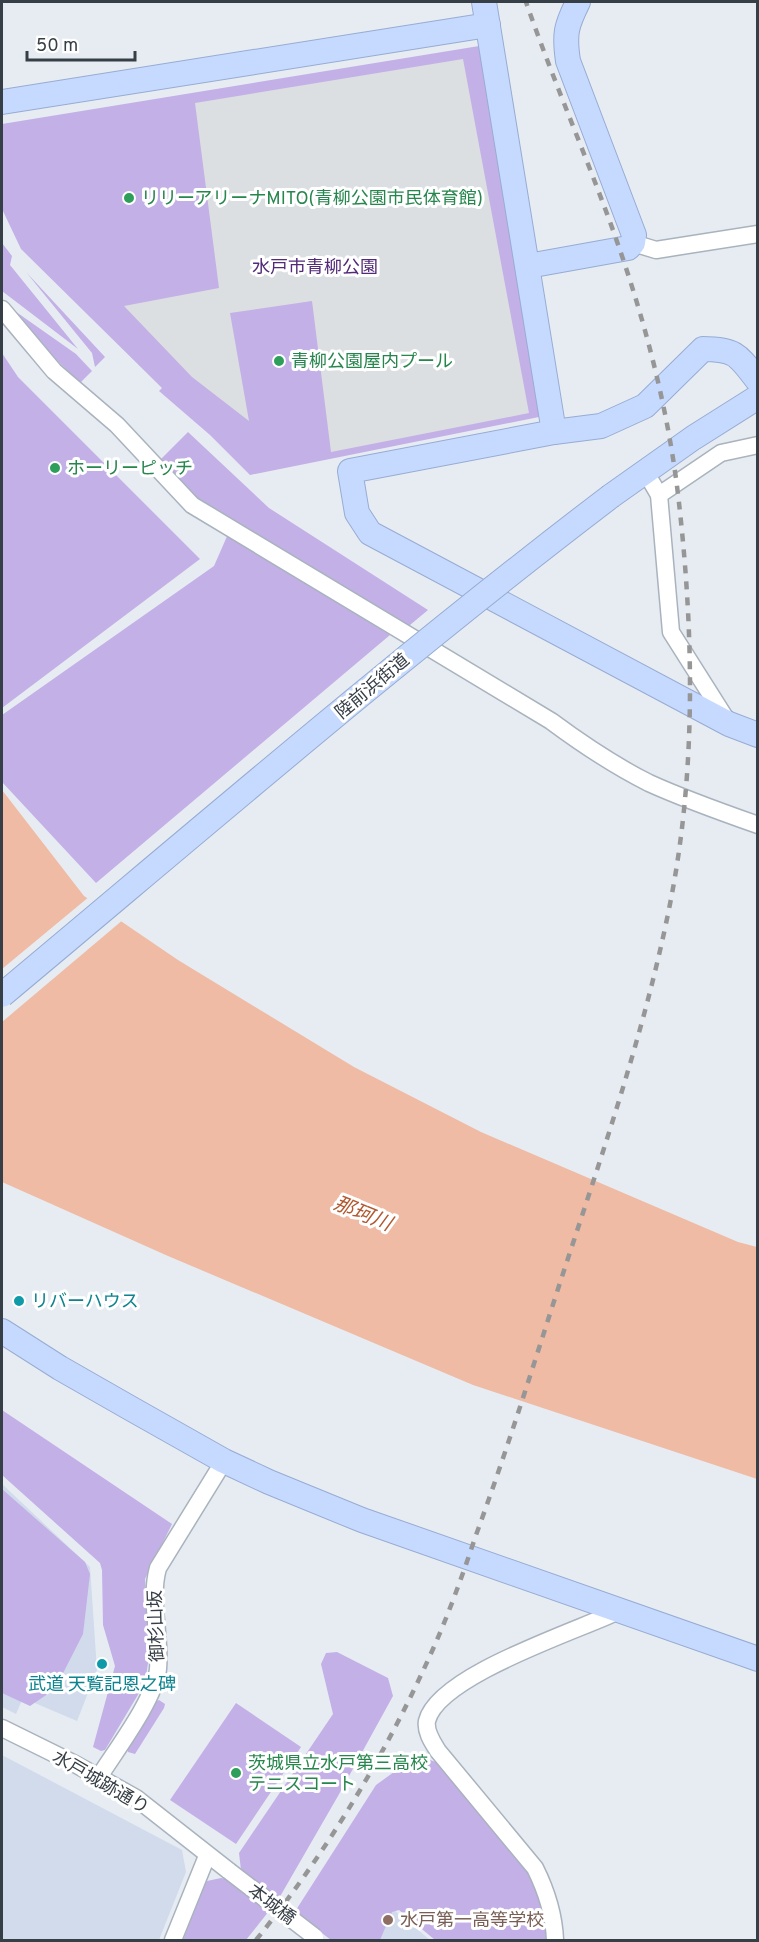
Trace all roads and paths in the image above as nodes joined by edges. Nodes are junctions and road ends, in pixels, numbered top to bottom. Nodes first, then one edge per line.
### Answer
1 (484, 2) edge
2 (578, 2) edge
3 (488, 25) junction
4 (2, 102) edge
5 (758, 234) edge
6 (633, 243) junction
7 (528, 266) junction
8 (2, 309) edge
9 (758, 381) edge
10 (758, 397) edge
11 (554, 432) junction
12 (758, 445) edge
13 (645, 471) junction
14 (659, 495) junction
15 (729, 724) junction
16 (758, 735) edge
17 (758, 825) edge
18 (2, 995) edge
19 (2, 1331) edge
20 (224, 1461) junction
21 (621, 1610) junction
22 (758, 1659) edge
23 (2, 1728) edge
24 (99, 1777) junction
25 (207, 1856) junction
26 (229, 1871) joint
27 (317, 1939) edge
28 (173, 1941) edge
29 (555, 1941) edge

1 - 3 street
2 - 6 street
3 - 4 street
3 - 7 street
5 - 6 street
6 - 7 street
7 - 11 street
8 - 17 street
9 - 11 street
10 - 13 street, 陸前浜街道
11 - 15 street
12 - 14 street
13 - 14 street
13 - 18 street, 陸前浜街道, bridge
14 - 15 street
15 - 16 street
19 - 20 street
20 - 21 street
20 - 24 street, 御杉山坂
21 - 22 street
21 - 29 street
23 - 24 street, 水戸城跡通り
24 - 25 street, 水戸城跡通り
25 - 26 street, 水戸城跡通り
25 - 28 street
26 - 27 street, 本城橋, bridge

